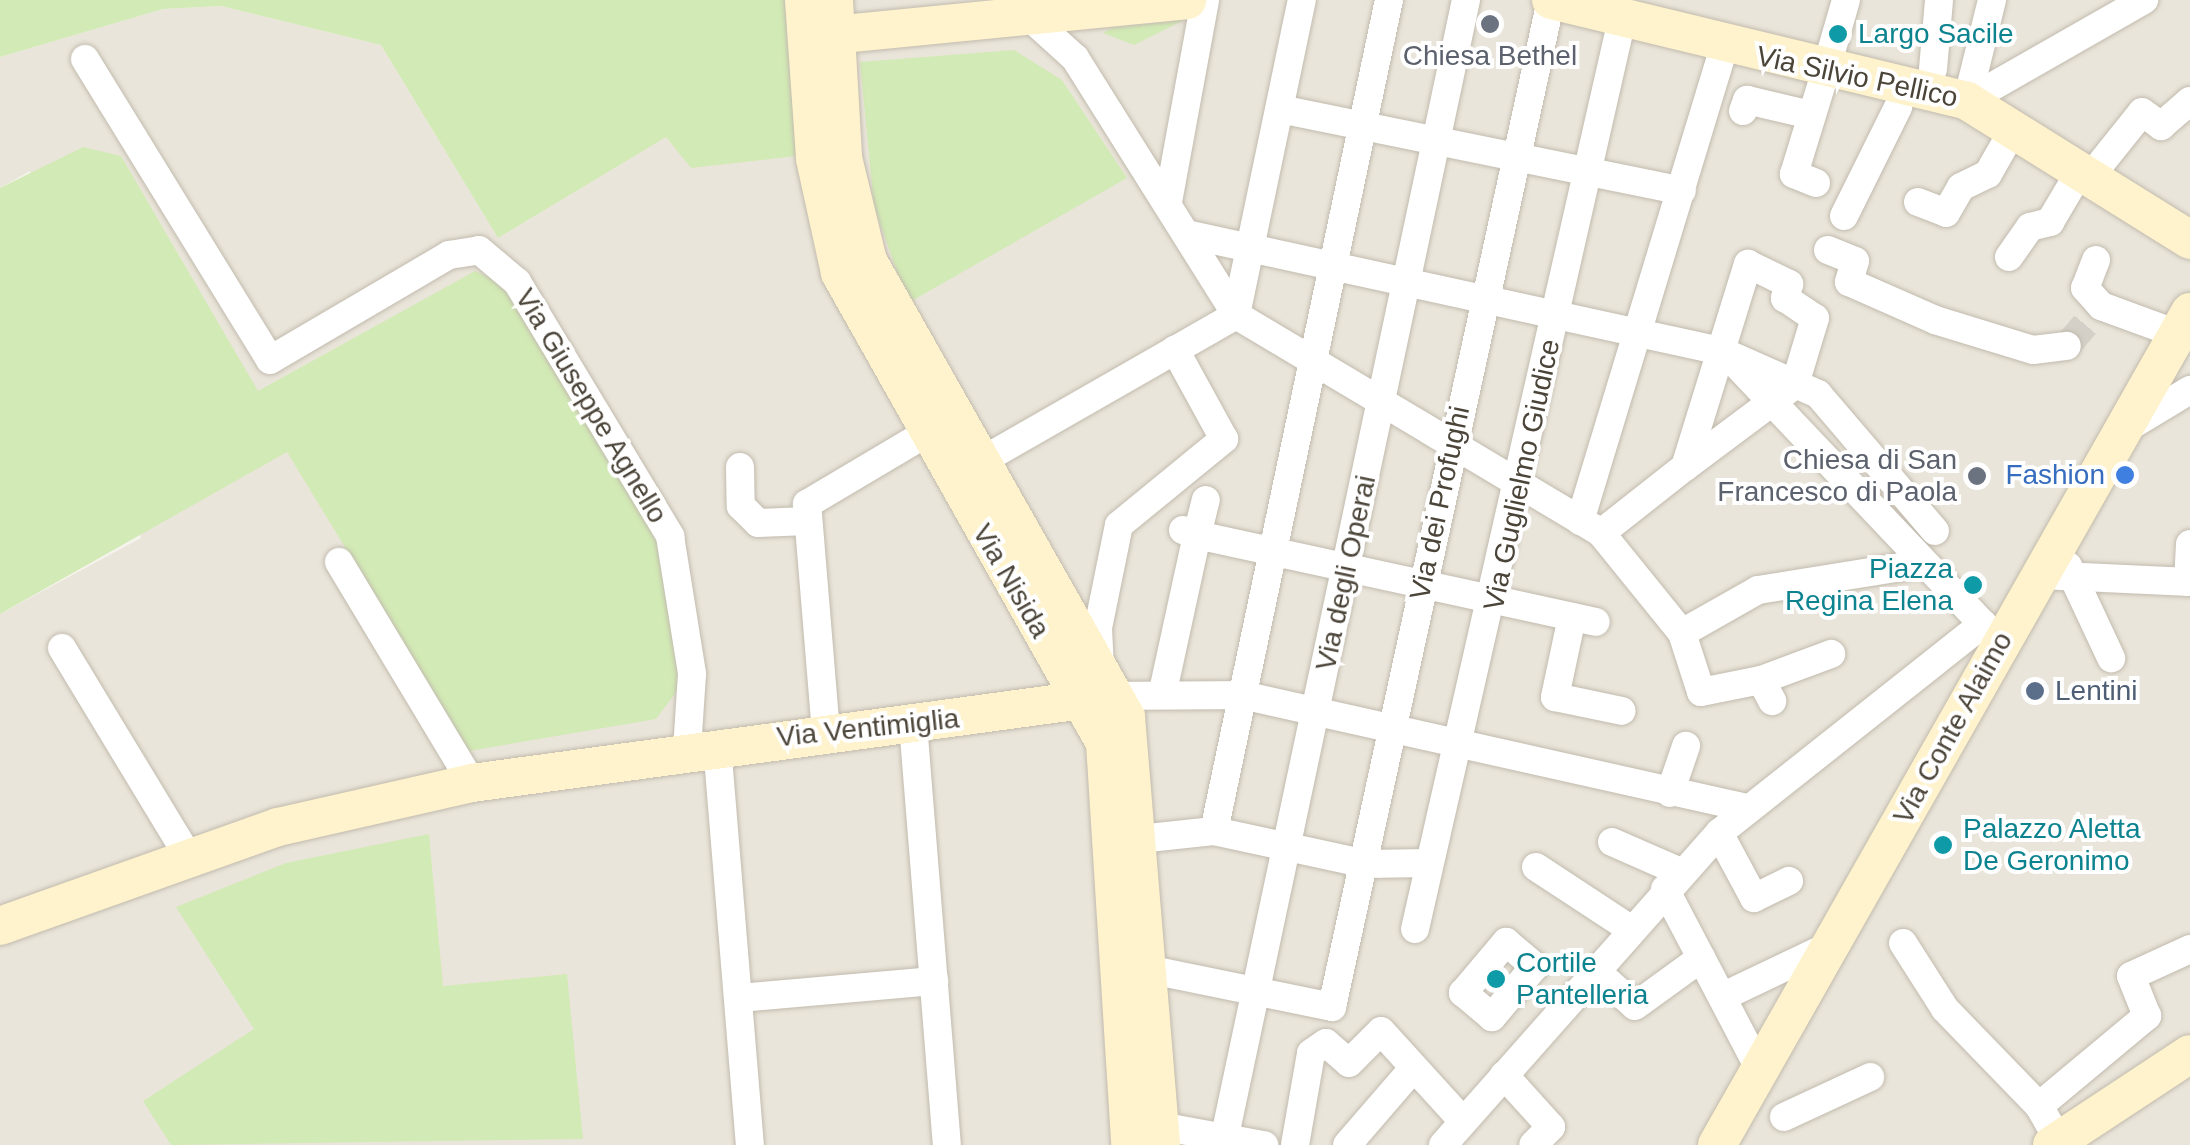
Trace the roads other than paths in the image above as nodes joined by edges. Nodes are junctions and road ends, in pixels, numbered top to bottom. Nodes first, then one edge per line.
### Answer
1 (804, 0) edge
2 (834, 0) edge
3 (1187, 0) edge
4 (1204, 0) edge
5 (1302, 0) edge
6 (1390, 0) edge
7 (1466, 0) edge
8 (1551, 0) edge
9 (1845, 0) edge
10 (1938, 0) edge
11 (1992, 0) edge
12 (2144, 0) edge
13 (1084, 6) edge
14 (1619, 12) edge
15 (1034, 21) junction
16 (822, 38) junction
17 (1724, 48) junction
18 (84, 58) dead end
19 (1828, 63) junction
20 (1933, 69) dead end
21 (1967, 100) junction
22 (2190, 101) edge
23 (1898, 107) dead end
24 (1280, 109) junction
25 (1744, 111) dead end
26 (1811, 115) junction
27 (1362, 126) junction
28 (2014, 130) junction
29 (1438, 142) junction
30 (1515, 157) junction
31 (2091, 168) junction
32 (1589, 172) junction
33 (1816, 183) dead end
34 (1682, 191) junction
35 (1168, 202) junction
36 (1918, 202) dead end
37 (1844, 216) dead end
38 (1186, 234) junction
39 (2190, 240) edge
40 (1252, 248) junction
41 (1828, 250) dead end
42 (2009, 257) dead end
43 (2096, 260) dead end
44 (1334, 264) junction
45 (1409, 280) junction
46 (1485, 295) junction
47 (1558, 311) junction
48 (1236, 315) junction
49 (2184, 323) edge
50 (1642, 330) junction
51 (2067, 346) dead end
52 (1175, 350) junction
53 (1721, 351) junction
54 (1312, 356) junction
55 (2190, 390) edge
56 (1786, 391) junction
57 (1382, 398) junction
58 (2122, 430) junction
59 (925, 434) junction
60 (1452, 442) junction
61 (978, 463) junction
62 (740, 467) dead end
63 (1685, 467) junction
64 (1519, 483) junction
65 (1206, 500) dead end
66 (808, 521) junction
67 (1590, 527) junction
68 (1936, 531) dead end
69 (1190, 533) junction
70 (2190, 544) edge
71 (1272, 552) junction
72 (339, 562) dead end
73 (1921, 564) junction
74 (2057, 567) junction
75 (1349, 568) junction
76 (2189, 582) edge
77 (1422, 584) junction
78 (1495, 600) junction
79 (1682, 633) junction
80 (1992, 634) junction
81 (62, 648) dead end
82 (1832, 654) dead end
83 (2111, 658) dead end
84 (1098, 691) junction
85 (1162, 691) junction
86 (1242, 694) junction
87 (1317, 708) junction
88 (1622, 710) dead end
89 (913, 724) junction
90 (1394, 725) junction
91 (826, 732) junction
92 (1462, 740) junction
93 (1686, 746) dead end
94 (702, 747) junction
95 (472, 783) junction
96 (1670, 792) junction
97 (1747, 808) junction
98 (1214, 830) junction
99 (1719, 833) junction
100 (1140, 839) junction
101 (1612, 842) dead end
102 (1287, 848) junction
103 (188, 856) junction
104 (1428, 863) junction
105 (1366, 864) junction
106 (1536, 867) dead end
107 (1672, 880) junction
108 (1789, 881) dead end
109 (0, 926) edge
110 (1415, 929) dead end
111 (1632, 930) junction
112 (1903, 943) dead end
113 (1831, 945) junction
114 (2190, 949) edge
115 (1701, 958) junction
116 (1147, 968) junction
117 (1596, 971) junction
118 (934, 981) junction
119 (1518, 986) dead end
120 (1256, 990) junction
121 (1722, 997) junction
122 (739, 998) junction
123 (1554, 1016) junction
124 (2190, 1054) edge
125 (1760, 1070) junction
126 (1410, 1072) junction
127 (1504, 1075) junction
128 (1870, 1077) dead end
129 (2039, 1106) junction
130 (1784, 1117) dead end
131 (1463, 1121) junction
132 (1550, 1138) edge
133 (1150, 1139) edge
134 (1224, 1142) edge
135 (2055, 1143) edge
136 (750, 1145) edge
137 (947, 1145) edge
138 (1264, 1145) edge
139 (1295, 1145) edge
140 (1347, 1145) edge
141 (1443, 1145) edge
142 (1717, 1145) edge

1 - 16 main road
2 - 16 main road
3 - 13 main road
4 - 35 street
5 - 24 street
6 - 27 street
7 - 29 street, Via degli Operai
8 - 14 main road, Via Silvio Pellico
8 - 30 street, Via dei Profughi
9 - 19 street
10 - 20 street
11 - 21 street
12 - 21 street
13 - 15 main road
14 - 17 main road, Via Silvio Pellico
14 - 32 street, Via Guglielmo Giudice
15 - 16 main road
15 - 35 street
16 - 59 main road, Via Nisida
16 - 61 main road, Via Nisida
17 - 19 main road, Via Silvio Pellico
17 - 34 street
18 - 94 street, Via Giuseppe Agnello
19 - 21 main road, Via Silvio Pellico
19 - 26 street
21 - 28 main road, Via Silvio Pellico
22 - 31 street
23 - 37 street
24 - 27 street
24 - 40 street
25 - 26 street
26 - 33 street
27 - 29 street
27 - 44 street
28 - 31 main road, Via Silvio Pellico
28 - 36 street
29 - 30 street
29 - 45 street, Via degli Operai
30 - 32 street
30 - 46 street, Via dei Profughi
31 - 39 main road, Via Silvio Pellico
31 - 42 street
32 - 34 street
32 - 47 street, Via Guglielmo Giudice
34 - 50 street
35 - 38 street
38 - 40 street
38 - 48 street
40 - 44 street
40 - 48 street
41 - 51 street
43 - 49 street
44 - 45 street
44 - 54 street
45 - 46 street
45 - 57 street, Via degli Operai
46 - 47 street
46 - 60 street, Via dei Profughi
47 - 50 street
47 - 64 street, Via Guglielmo Giudice
48 - 52 street
48 - 54 street
49 - 58 main road, Via Conte Alaimo
50 - 53 street
50 - 67 street
52 - 61 street
52 - 84 street
53 - 56 street
53 - 56 street
53 - 63 street
54 - 57 street
54 - 71 street
55 - 58 street
56 - 63 street
56 - 68 street
56 - 73 street
57 - 60 street
57 - 75 street, Via degli Operai
58 - 74 main road, Via Conte Alaimo
59 - 66 street
59 - 84 main road, Via Nisida
60 - 64 street
60 - 77 street, Via dei Profughi
61 - 84 main road, Via Nisida
62 - 66 street
63 - 67 street
64 - 67 street
64 - 78 street, Via Guglielmo Giudice
65 - 69 street
66 - 91 street
67 - 79 street
69 - 71 street
69 - 85 street
70 - 76 street
71 - 75 street
71 - 86 street
72 - 95 street
73 - 79 street
73 - 80 street
74 - 76 street
74 - 80 main road, Via Conte Alaimo
74 - 83 street
75 - 77 street
75 - 87 street, Via degli Operai
77 - 78 street
77 - 90 street, Via dei Profughi
78 - 88 street
78 - 92 street, Via Guglielmo Giudice
79 - 82 street
80 - 97 street
80 - 113 main road, Via Conte Alaimo
81 - 103 street
84 - 85 street, Via Ventimiglia
84 - 89 main road, Via Ventimiglia
84 - 100 main road, Via Nisida
84 - 133 main road, Via Nisida
85 - 86 street, Via Ventimiglia
86 - 87 street, Via Ventimiglia
86 - 98 street
87 - 90 street, Via Ventimiglia
87 - 102 street, Via degli Operai
89 - 91 main road, Via Ventimiglia
89 - 118 street
90 - 92 street, Via Ventimiglia
90 - 105 street, Via dei Profughi
91 - 94 main road, Via Ventimiglia
92 - 96 street, Via Ventimiglia
92 - 104 street, Via Guglielmo Giudice
93 - 96 street
94 - 95 main road, Via Ventimiglia
94 - 122 street
95 - 103 main road, Via Ventimiglia
96 - 97 street, Via Ventimiglia
97 - 99 street
98 - 100 street
98 - 102 street
99 - 107 street
99 - 108 street
100 - 116 main road, Via Nisida
101 - 107 street
102 - 105 street
102 - 120 street, Via degli Operai
103 - 109 main road, Via Ventimiglia
104 - 105 street
104 - 110 street, Via Guglielmo Giudice
105 - 120 street, Via dei Profughi
106 - 111 street
107 - 111 street
107 - 115 street
111 - 117 street
112 - 129 street
113 - 121 street
113 - 125 main road, Via Conte Alaimo
114 - 129 street
115 - 117 street
115 - 121 street
116 - 120 street
116 - 133 main road, Via Nisida
117 - 123 street
118 - 122 street
118 - 137 street
119 - 123 street
120 - 134 street, Via degli Operai
121 - 125 street
122 - 136 street
123 - 127 street
124 - 135 main road
125 - 142 main road, Via Conte Alaimo
126 - 131 street
126 - 139 street
126 - 140 street
127 - 131 street
127 - 132 street
128 - 130 street
129 - 135 street
131 - 141 street
133 - 134 street
134 - 138 street

